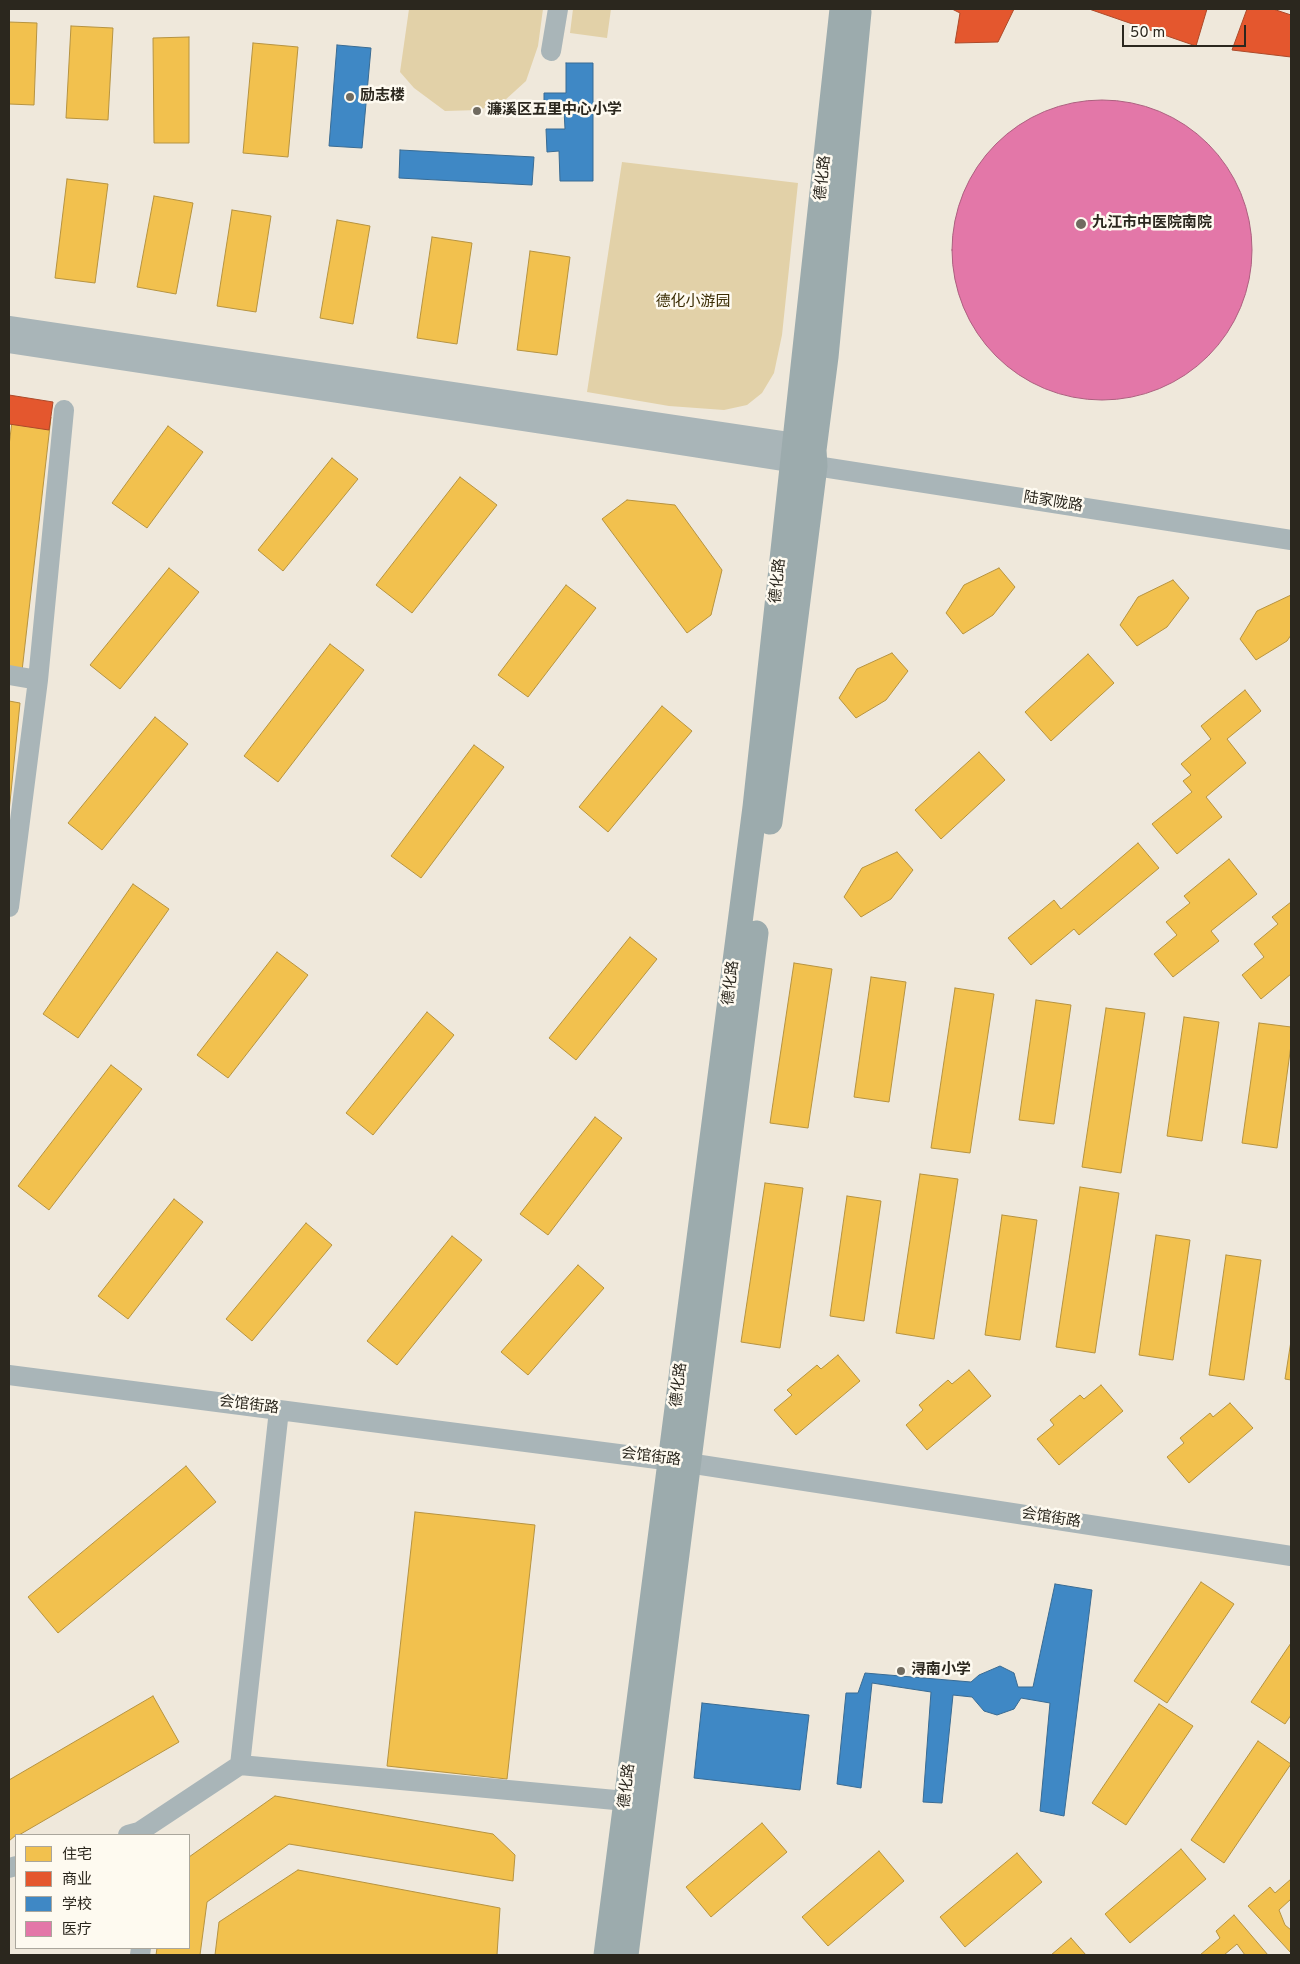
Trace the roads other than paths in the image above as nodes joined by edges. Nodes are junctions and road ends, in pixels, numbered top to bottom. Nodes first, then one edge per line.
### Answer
1 (558, 9) edge
2 (842, 9) edge
3 (859, 9) edge
4 (551, 51) dead end
5 (9, 326) edge
6 (9, 343) edge
7 (64, 410) dead end
8 (804, 455) junction
9 (1291, 540) edge
10 (9, 676) edge
11 (38, 680) junction
12 (9, 907) edge
13 (9, 1375) edge
14 (279, 1410) junction
15 (679, 1462) junction
16 (1291, 1556) edge
17 (240, 1764) junction
18 (626, 1801) junction
19 (136, 1834) edge
20 (606, 1955) edge
21 (626, 1955) edge

1 - 4 street
2 - 8 main road, 德化路
3 - 8 main road, 德化路
5 - 8 street
6 - 8 street
7 - 11 street
8 - 9 street, 陆家陇路
8 - 15 main road, 德化路
10 - 11 street
11 - 12 street
13 - 14 street, 会馆街路
14 - 15 street, 会馆街路
14 - 17 street
15 - 16 street, 会馆街路
15 - 18 main road, 德化路
15 - 21 main road, 德化路
17 - 18 street
17 - 19 street
18 - 20 main road, 德化路

